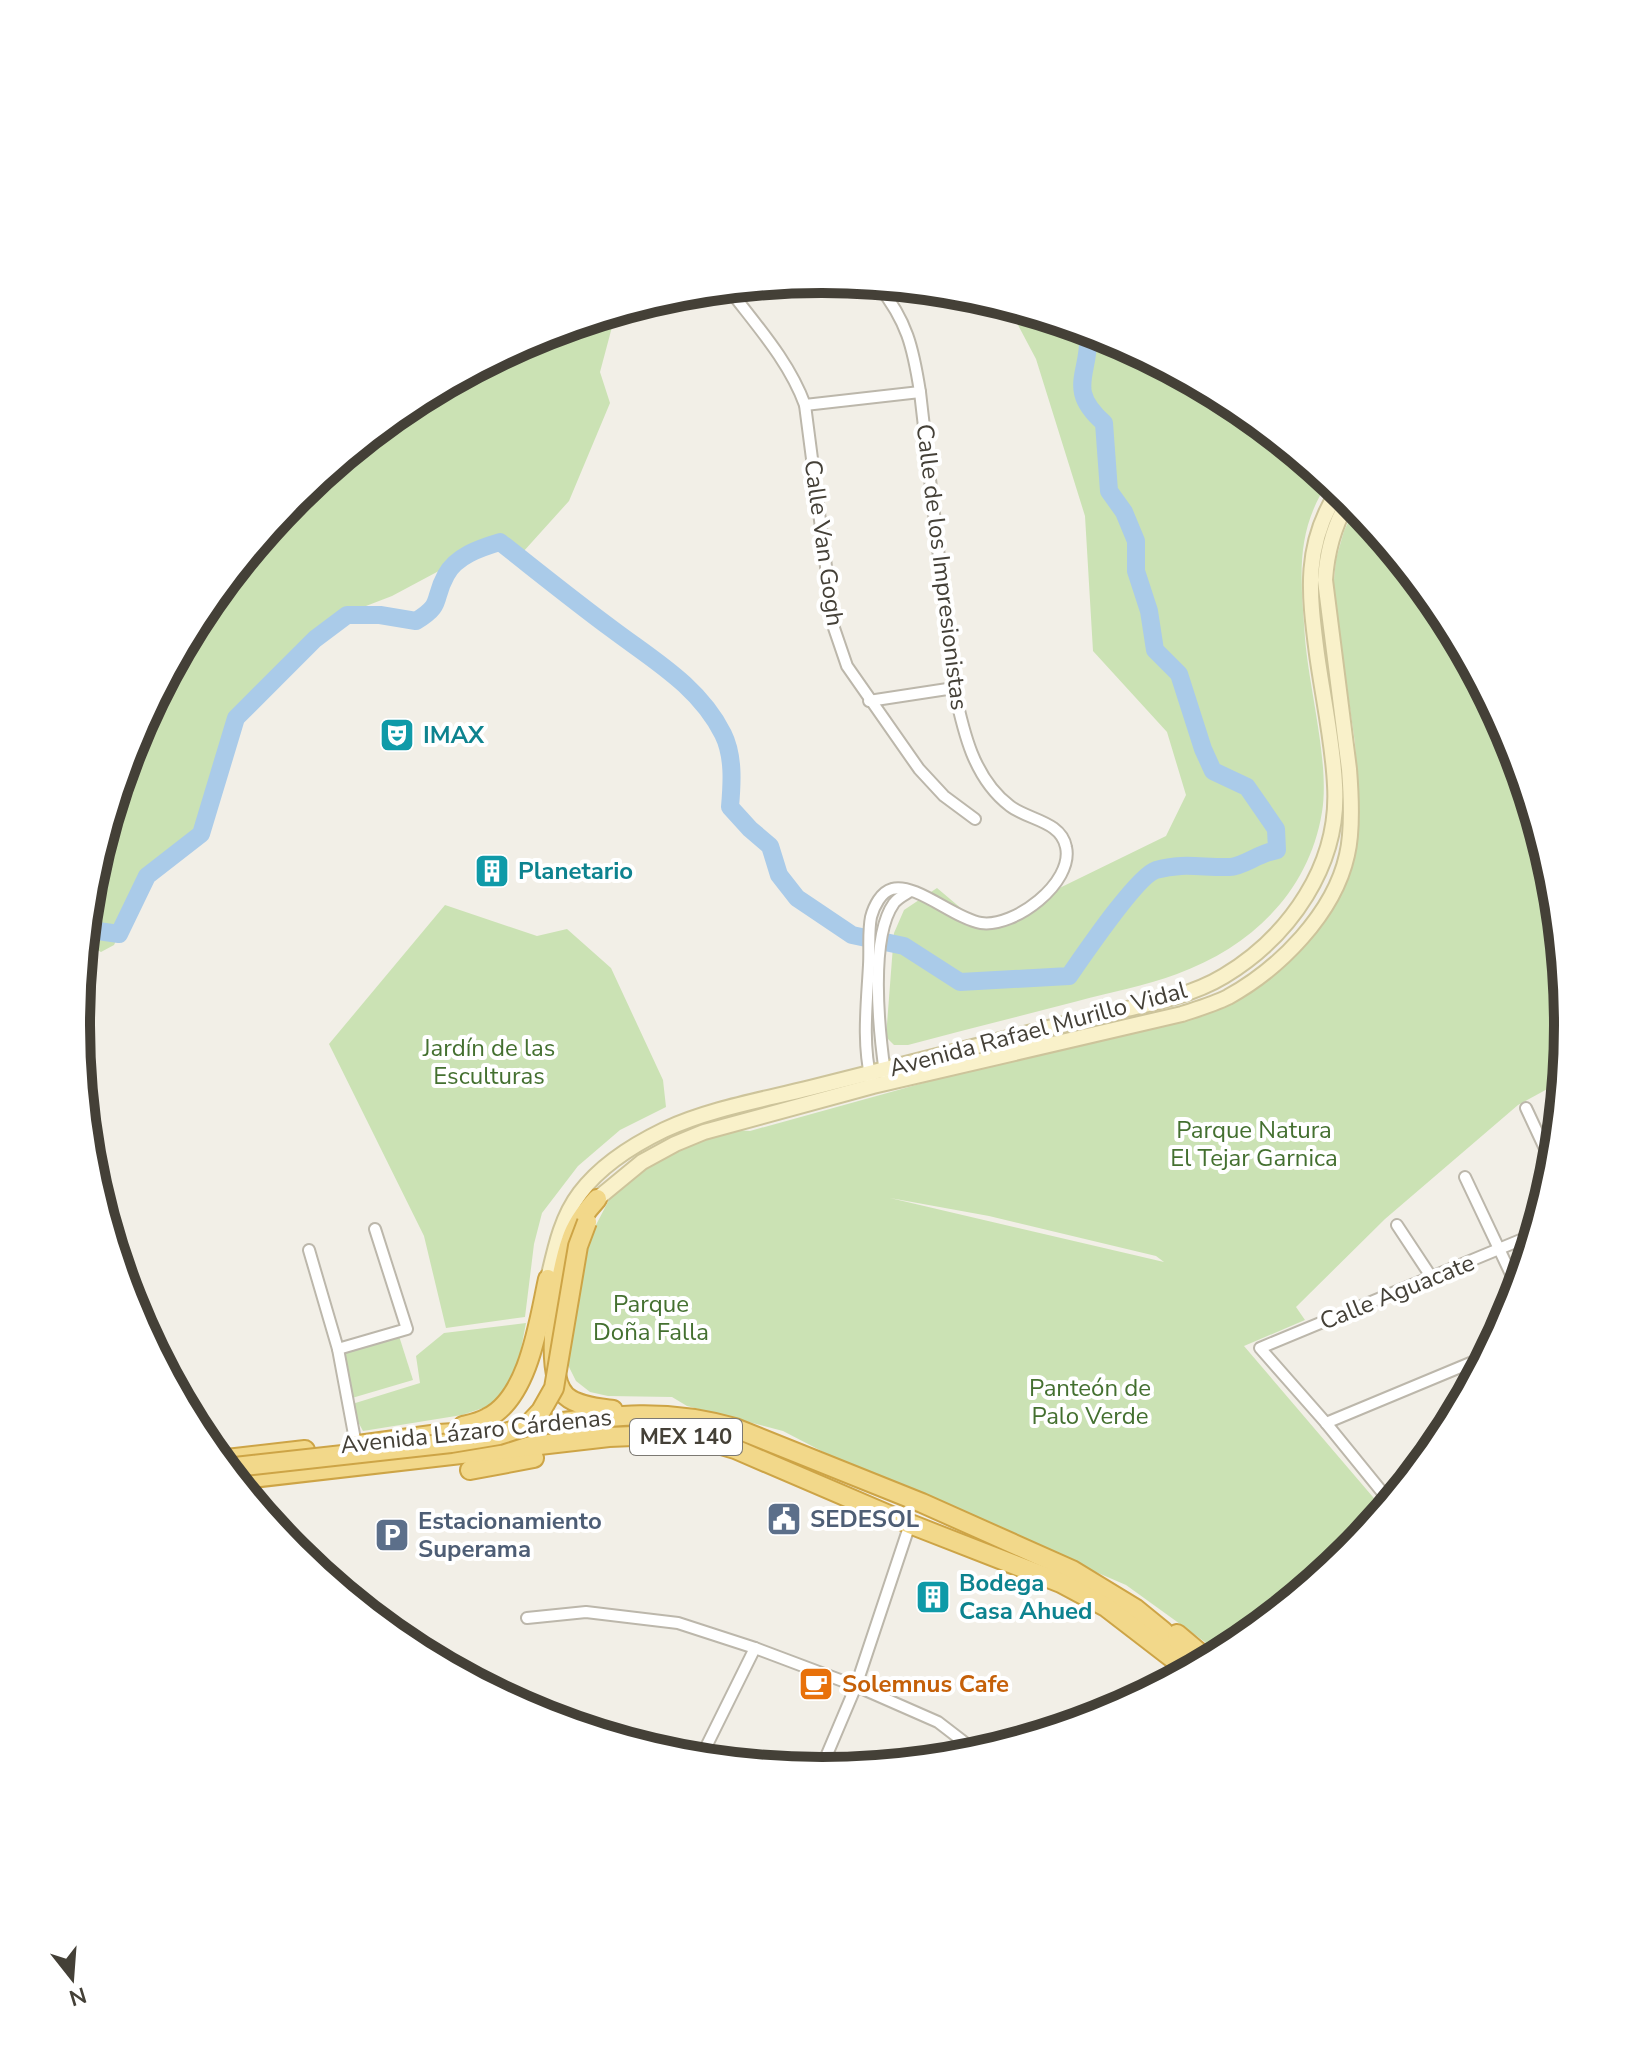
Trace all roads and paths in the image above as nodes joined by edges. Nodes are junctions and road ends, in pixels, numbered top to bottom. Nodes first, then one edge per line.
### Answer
1 (887, 296) edge
2 (736, 298) edge
3 (920, 392) junction
4 (805, 405) junction
5 (1333, 500) edge
6 (1344, 511) edge
7 (954, 688) junction
8 (869, 701) junction
9 (975, 819) dead end
10 (909, 892) junction
11 (875, 947) junction
12 (866, 1024) junction
13 (879, 1024) junction
14 (878, 1078) junction
15 (1526, 1108) dead end
16 (1544, 1146) edge
17 (1465, 1177) dead end
18 (597, 1199) junction
19 (1397, 1225) dead end
20 (375, 1229) dead end
21 (1521, 1240) edge
22 (1500, 1249) junction
23 (309, 1250) dead end
24 (1510, 1272) edge
25 (1432, 1278) junction
26 (548, 1279) joint
27 (338, 1349) junction
28 (1472, 1362) edge
29 (640, 1413) junction
30 (1326, 1423) junction
31 (439, 1434) junction
32 (609, 1437) junction
33 (356, 1445) junction
34 (232, 1458) edge
35 (238, 1467) edge
36 (470, 1470) dead end
37 (247, 1479) edge
38 (1384, 1494) edge
39 (910, 1524) junction
40 (1106, 1607) junction
41 (1136, 1609) junction
42 (527, 1618) dead end
43 (755, 1648) junction
44 (1199, 1652) edge
45 (1189, 1658) edge
46 (1179, 1664) edge
47 (1169, 1669) edge
48 (856, 1686) junction
49 (965, 1743) edge
50 (706, 1748) edge
51 (826, 1757) edge

1 - 3 street, Calle de los Impresionistas
2 - 4 street, Calle Van Gogh
3 - 4 street
3 - 7 street, Calle de los Impresionistas
4 - 8 street, Calle Van Gogh
5 - 14 main road, Avenida Rafael Murillo Vidal
6 - 14 main road, Avenida Rafael Murillo Vidal
7 - 8 street
7 - 10 street, Calle de los Impresionistas
8 - 9 street, Calle Van Gogh
10 - 11 street
10 - 11 street
11 - 12 street
11 - 13 street
12 - 13 street
12 - 14 street
13 - 14 street
14 - 18 main road, Avenida Rafael Murillo Vidal
14 - 26 main road, Avenida Rafael Murillo Vidal
15 - 16 street
17 - 22 street
18 - 29 highway
18 - 35 highway, bridge
19 - 25 street
20 - 27 street
21 - 22 street, Calle Aguacate
22 - 24 street
22 - 25 street, Calle Aguacate
23 - 27 street
25 - 30 street, Calle Aguacate
26 - 31 highway
27 - 33 street
28 - 30 street
29 - 31 highway, Avenida Lázaro Cárdenas / MEX 140
29 - 41 highway, Avenida Lázaro Cárdenas / MEX 140
30 - 38 street
31 - 33 highway, Avenida Lázaro Cárdenas / MEX 140
32 - 36 highway
32 - 37 highway, Avenida Lázaro Cárdenas / MEX 140
32 - 39 highway, Avenida Lázaro Cárdenas / MEX 140
33 - 34 highway, Avenida Lázaro Cárdenas / MEX 140
39 - 40 highway, Avenida Lázaro Cárdenas / MEX 140
39 - 48 street
40 - 46 highway, Avenida Lázaro Cárdenas / MEX 140
40 - 47 highway
41 - 44 highway
41 - 45 highway, Avenida Lázaro Cárdenas / MEX 140
42 - 43 street
43 - 48 street
43 - 50 street
48 - 49 street
48 - 51 street

